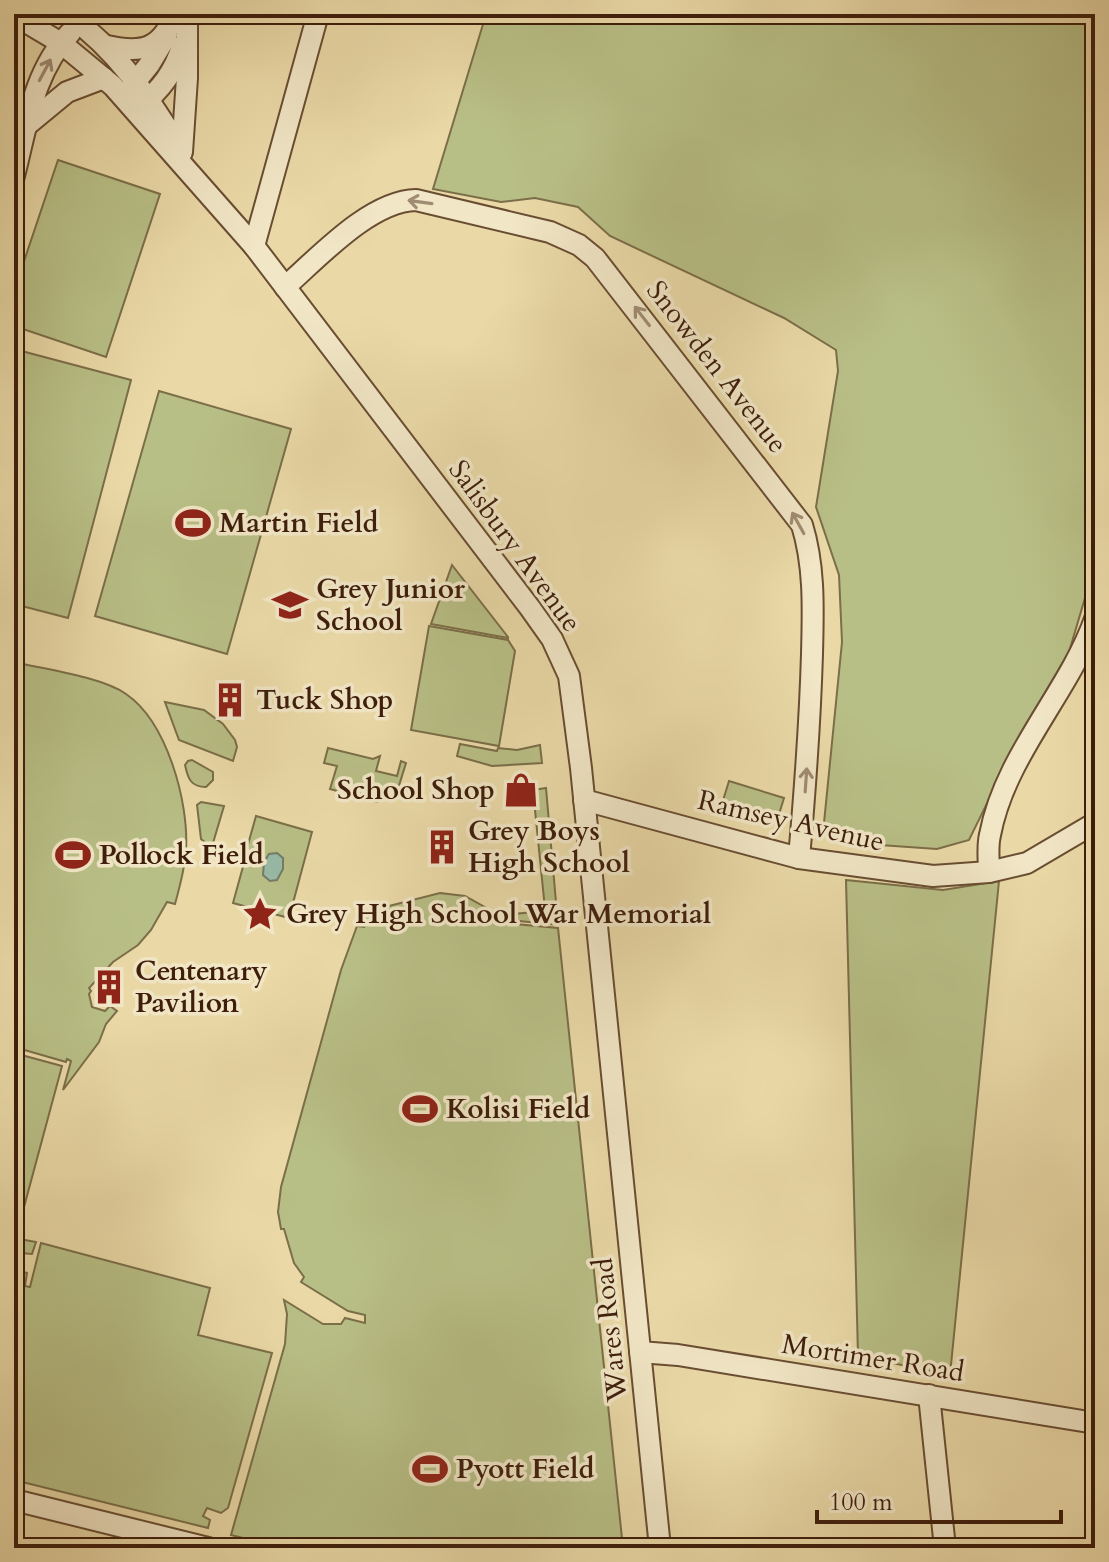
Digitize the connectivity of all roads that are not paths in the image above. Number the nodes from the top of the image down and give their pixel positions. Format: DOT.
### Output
graph roads {
  1 [pos="175,14"];
  2 [pos="186,14"];
  3 [pos="318,14"];
  4 [pos="14,15"];
  5 [pos="73,18"];
  6 [pos="167,34"];
  7 [pos="61,43"];
  8 [pos="107,46"];
  9 [pos="104,78"];
  10 [pos="136,97"];
  11 [pos="27,125"];
  12 [pos="182,152"];
  13 [pos="14,176"];
  14 [pos="200,188"];
  15 [pos="254,246"];
  16 [pos="285,287"];
  17 [pos="1095,619"];
  18 [pos="584,800"];
  19 [pos="1095,823"];
  20 [pos="799,858"];
  21 [pos="989,872"];
  22 [pos="615,1107"];
  23 [pos="640,1352"];
  24 [pos="929,1395"];
  25 [pos="1095,1423"];
  26 [pos="15,1503"];
  27 [pos="208,1548"];
  28 [pos="660,1548"];
  29 [pos="945,1548"];
  1 -- 6 [label="street"];
  2 -- 10 [label="street"];
  2 -- 12 [label="street"];
  3 -- 15 [label="street"];
  4 -- 7 [label="street, Salisbury Avenue"];
  5 -- 7 [label="street"];
  5 -- 8 [label="street, Salisbury Avenue"];
  6 -- 8 [label="street"];
  6 -- 10 [label="street"];
  7 -- 9 [label="street, Salisbury Avenue"];
  11 -- 7 [label="street, one-way"];
  8 -- 10 [label="street, Salisbury Avenue"];
  9 -- 10 [label="street, Salisbury Avenue"];
  9 -- 11 [label="street"];
  10 -- 12 [label="street, Salisbury Avenue"];
  10 -- 14 [label="street, Salisbury Avenue"];
  11 -- 13 [label="street"];
  12 -- 14 [label="street, Salisbury Avenue"];
  14 -- 15 [label="street, Salisbury Avenue"];
  15 -- 16 [label="street, Salisbury Avenue"];
  16 -- 18 [label="street, Salisbury Avenue"];
  20 -- 16 [label="street, Snowden Avenue, one-way"];
  17 -- 21 [label="street"];
  18 -- 20 [label="street, Ramsey Avenue"];
  18 -- 22 [label="street, Salisbury Avenue"];
  19 -- 21 [label="street, Ramsey Avenue"];
  20 -- 21 [label="street, Ramsey Avenue"];
  22 -- 23 [label="street, Wares Road"];
  23 -- 24 [label="street, Mortimer Road"];
  23 -- 28 [label="street, Wares Road"];
  24 -- 25 [label="street, Mortimer Road"];
  24 -- 29 [label="street"];
  26 -- 27 [label="street"];
}
